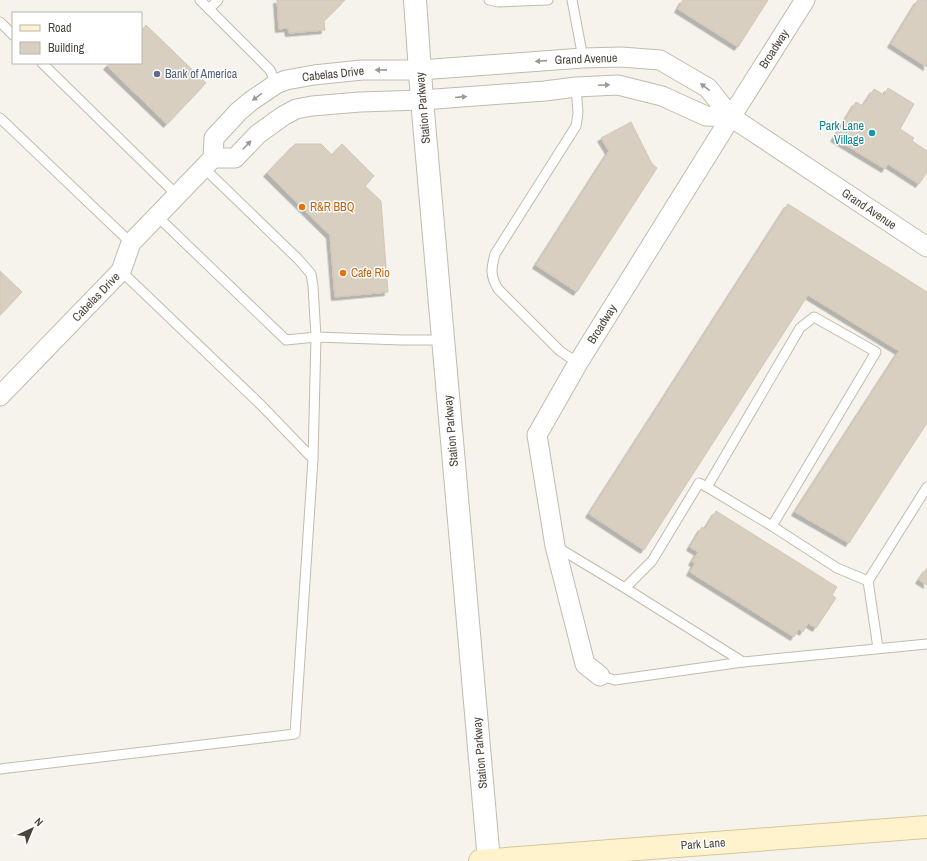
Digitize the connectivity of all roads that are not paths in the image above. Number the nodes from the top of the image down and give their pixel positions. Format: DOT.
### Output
graph roads {
  1 [pos="200,0"];
  2 [pos="218,0"];
  3 [pos="415,0"];
  4 [pos="489,0"];
  5 [pos="548,0"];
  6 [pos="572,0"];
  7 [pos="805,0"];
  8 [pos="209,9"];
  9 [pos="0,22"];
  10 [pos="12,34"];
  11 [pos="583,58"];
  12 [pos="43,64"];
  13 [pos="420,70"];
  14 [pos="276,84"];
  15 [pos="576,87"];
  16 [pos="422,100"];
  17 [pos="731,117"];
  18 [pos="0,118"];
  19 [pos="209,163"];
  20 [pos="177,195"];
  21 [pos="157,216"];
  22 [pos="131,243"];
  23 [pos="927,247"];
  24 [pos="122,271"];
  25 [pos="316,337"];
  26 [pos="443,340"];
  27 [pos="578,363"];
  28 [pos="0,396"];
  29 [pos="313,459"];
  30 [pos="707,487"];
  31 [pos="927,487"];
  32 [pos="772,526"];
  33 [pos="555,546"];
  34 [pos="868,581"];
  35 [pos="625,588"];
  36 [pos="927,644"];
  37 [pos="878,648"];
  38 [pos="744,662"];
  39 [pos="600,676"];
  40 [pos="0,769"];
  41 [pos="927,827"];
  42 [pos="486,861"];
  1 -- 8 [label="lane"];
  2 -- 8 [label="lane"];
  3 -- 13 [label="street, Station Parkway"];
  4 -- 5 [label="lane"];
  6 -- 11 [label="lane"];
  7 -- 17 [label="street, Broadway"];
  8 -- 14 [label="lane"];
  9 -- 10 [label="lane"];
  11 -- 13 [label="street, Grand Avenue, one-way"];
  17 -- 11 [label="street, Grand Avenue, one-way"];
  12 -- 20 [label="lane"];
  13 -- 14 [label="street, Cabelas Drive, one-way"];
  13 -- 16 [label="street, Station Parkway"];
  14 -- 19 [label="street, Cabelas Drive, one-way"];
  16 -- 15 [label="street, one-way"];
  15 -- 17 [label="street, one-way"];
  15 -- 27 [label="lane"];
  19 -- 16 [label="street, one-way"];
  16 -- 26 [label="street, Station Parkway"];
  17 -- 23 [label="street, Grand Avenue"];
  17 -- 27 [label="street, Broadway"];
  18 -- 22 [label="lane"];
  19 -- 20 [label="street, Cabelas Drive"];
  19 -- 25 [label="lane"];
  20 -- 21 [label="street, Cabelas Drive"];
  21 -- 22 [label="street, Cabelas Drive"];
  21 -- 25 [label="lane"];
  22 -- 24 [label="street, Cabelas Drive"];
  24 -- 28 [label="street, Cabelas Drive"];
  24 -- 29 [label="lane"];
  25 -- 26 [label="lane"];
  25 -- 29 [label="lane"];
  26 -- 42 [label="street, Station Parkway"];
  27 -- 33 [label="street, Broadway"];
  29 -- 40 [label="lane"];
  30 -- 32 [label="lane"];
  30 -- 32 [label="lane"];
  30 -- 35 [label="lane"];
  31 -- 34 [label="lane"];
  32 -- 34 [label="lane"];
  33 -- 35 [label="lane"];
  33 -- 39 [label="street, Broadway"];
  34 -- 37 [label="lane"];
  35 -- 38 [label="lane"];
  36 -- 37 [label="lane"];
  37 -- 38 [label="lane"];
  38 -- 39 [label="lane"];
  41 -- 42 [label="main road, Park Lane"];
}
